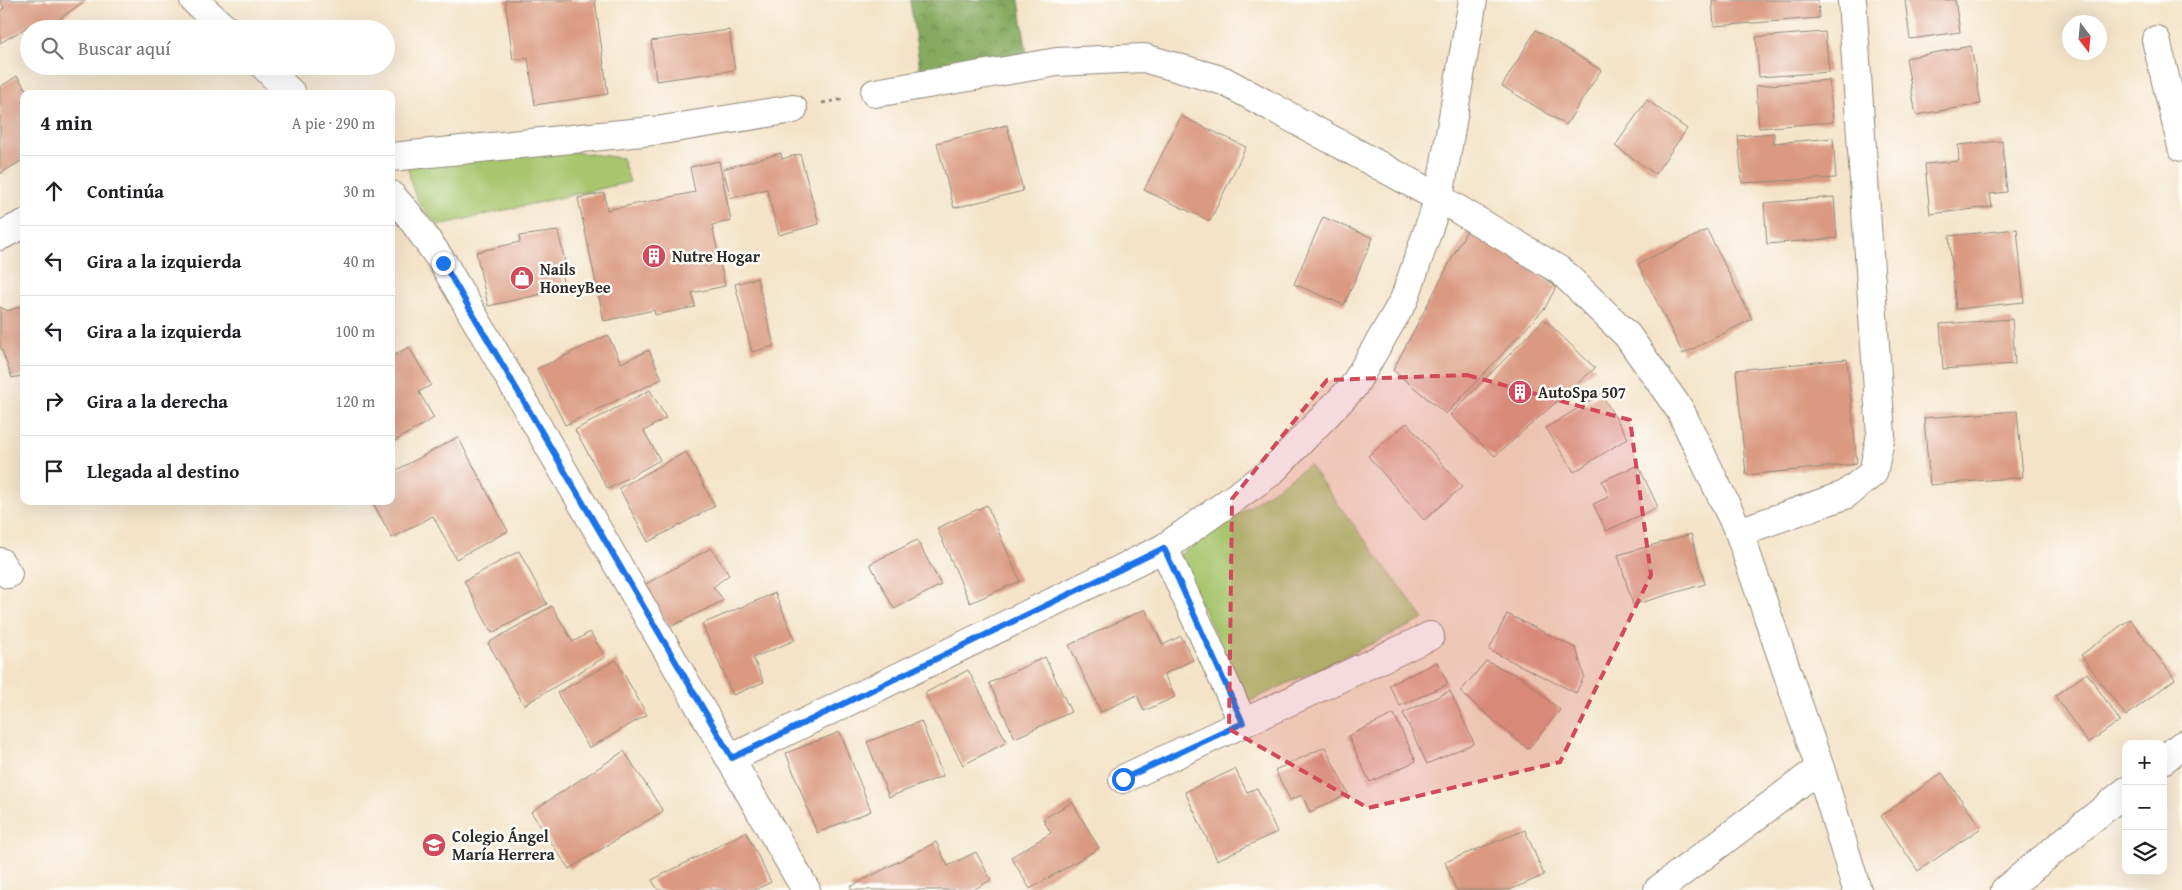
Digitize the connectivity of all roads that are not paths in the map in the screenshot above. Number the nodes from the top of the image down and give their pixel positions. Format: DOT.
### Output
graph roads {
  1 [pos="194,0"];
  2 [pos="1473,0"];
  3 [pos="1852,0"];
  4 [pos="215,20"];
  5 [pos="2156,40"];
  6 [pos="273,75"];
  7 [pos="288,90"];
  8 [pos="875,93"];
  9 [pos="793,109"];
  10 [pos="2182,147"];
  11 [pos="395,157"];
  12 [pos="1438,198"];
  13 [pos="395,199"];
  14 [pos="20,226"];
  15 [pos="0,236"];
  16 [pos="1739,532"];
  17 [pos="1164,548"];
  18 [pos="1430,636"];
  19 [pos="1243,723"];
  20 [pos="2182,745"];
  21 [pos="2167,757"];
  22 [pos="732,758"];
  23 [pos="1820,768"];
  24 [pos="1123,779"];
  25 [pos="2122,794"];
  26 [pos="806,890"];
  27 [pos="1658,890"];
  28 [pos="1857,890"];
  29 [pos="2005,890"];
  1 -- 4 [label="street"];
  2 -- 12 [label="street"];
  3 -- 16 [label="street"];
  5 -- 10 [label="street"];
  6 -- 7 [label="street"];
  8 -- 12 [label="street"];
  9 -- 11 [label="street"];
  12 -- 16 [label="street"];
  12 -- 17 [label="street"];
  13 -- 22 [label="street"];
  14 -- 15 [label="street"];
  16 -- 23 [label="street"];
  17 -- 19 [label="street"];
  17 -- 22 [label="street"];
  18 -- 19 [label="street"];
  19 -- 24 [label="street"];
  20 -- 21 [label="street"];
  22 -- 26 [label="street"];
  23 -- 27 [label="street"];
  23 -- 28 [label="street"];
  25 -- 29 [label="street"];
}
